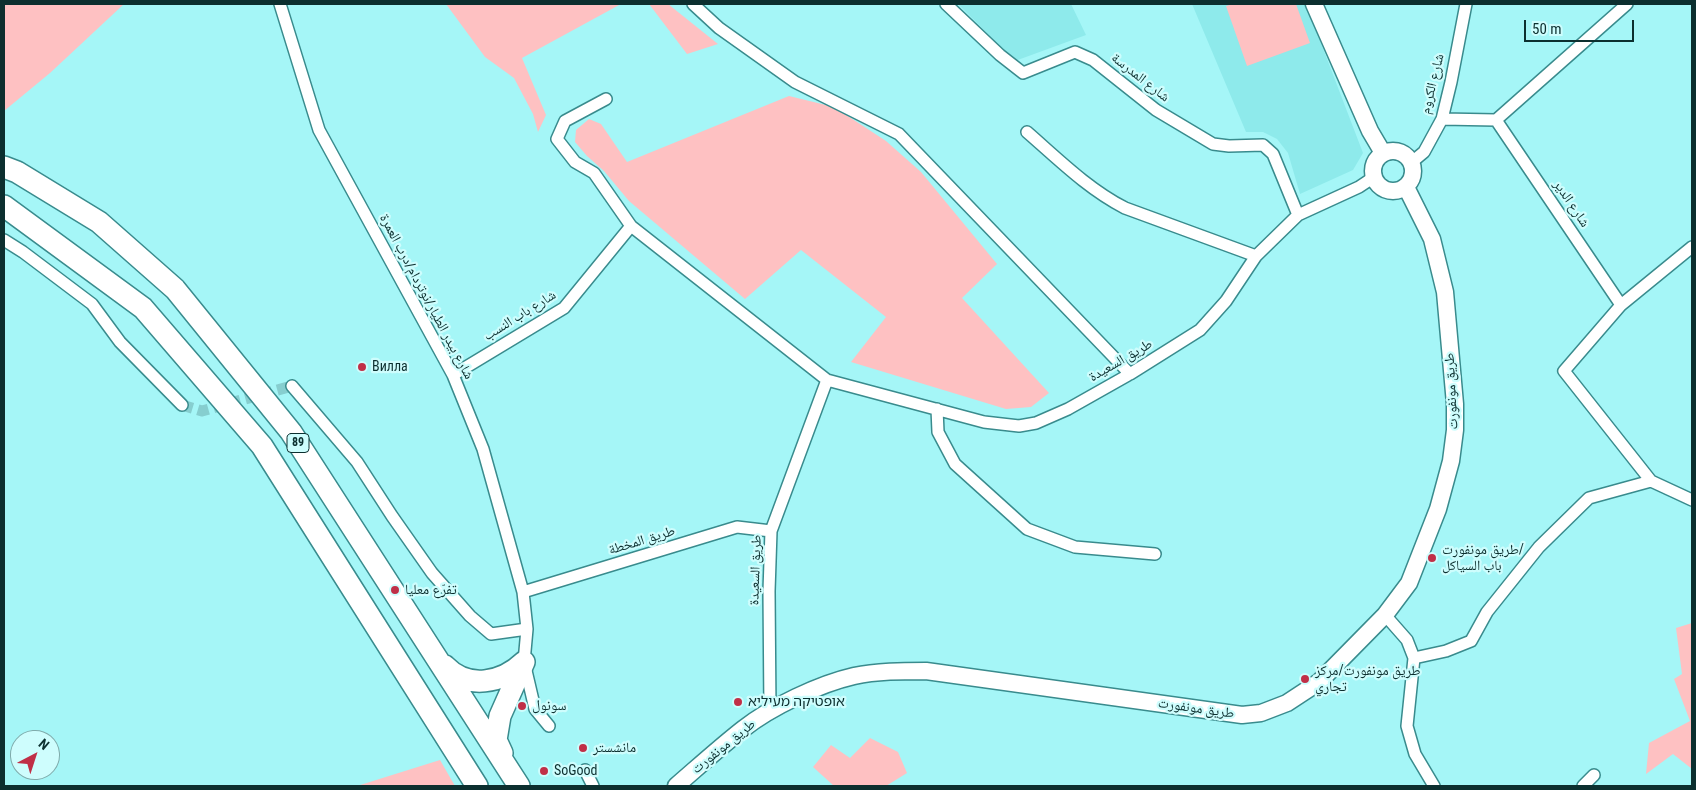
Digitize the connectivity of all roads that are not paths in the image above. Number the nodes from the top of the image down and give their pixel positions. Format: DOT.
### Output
graph roads {
  1 [pos="280,4"];
  2 [pos="693,4"];
  3 [pos="946,4"];
  4 [pos="1314,4"];
  5 [pos="1466,4"];
  6 [pos="1627,4"];
  7 [pos="606,99"];
  8 [pos="1442,119"];
  9 [pos="1496,120"];
  10 [pos="1027,132"];
  11 [pos="1383,153"];
  12 [pos="1412,162"];
  13 [pos="4,166"];
  14 [pos="1374,177"];
  15 [pos="1406,187"];
  16 [pos="4,206"];
  17 [pos="1298,215"];
  18 [pos="631,226"];
  19 [pos="4,240"];
  20 [pos="1692,247"];
  21 [pos="1256,256"];
  22 [pos="1621,305"];
  23 [pos="1130,374"];
  24 [pos="453,375"];
  25 [pos="827,380"];
  26 [pos="292,386"];
  27 [pos="182,405"];
  28 [pos="938,409"];
  29 [pos="1652,481"];
  30 [pos="1692,500"];
  31 [pos="772,530"];
  32 [pos="1156,554"];
  33 [pos="523,592"];
  34 [pos="1385,615"];
  35 [pos="527,628"];
  36 [pos="436,657"];
  37 [pos="1414,658"];
  38 [pos="524,662"];
  39 [pos="770,712"];
  40 [pos="549,726"];
  41 [pos="585,770"];
  42 [pos="1594,775"];
  43 [pos="514,779"];
  44 [pos="477,786"];
  45 [pos="593,786"];
  46 [pos="676,786"];
  47 [pos="1434,786"];
  48 [pos="1583,786"];
  1 -- 24 [label="street, شارع بيدر الطيار/نوتردام/درب العمرة"];
  2 -- 23 [label="street"];
  3 -- 17 [label="street, شارع المدرسة"];
  4 -- 11 [label="main road"];
  5 -- 8 [label="street, شارع الكروم"];
  6 -- 9 [label="street"];
  7 -- 18 [label="street, طريق السعيدة"];
  8 -- 9 [label="street"];
  8 -- 12 [label="street, شارع الكروم"];
  9 -- 22 [label="street, شارع الدير"];
  10 -- 21 [label="street"];
  11 -- 12 [label="main road"];
  11 -- 14 [label="main road"];
  12 -- 15 [label="main road"];
  13 -- 36 [label="highway, 89"];
  14 -- 15 [label="main road"];
  14 -- 17 [label="street, طريق السعيدة"];
  15 -- 34 [label="main road, طريق مونفورت"];
  16 -- 44 [label="highway, 89"];
  17 -- 21 [label="street, طريق السعيدة"];
  18 -- 24 [label="street, شارع باب النسب"];
  18 -- 25 [label="street, طريق السعيدة"];
  19 -- 27 [label="street"];
  20 -- 22 [label="street"];
  21 -- 23 [label="street, طريق السعيدة"];
  22 -- 29 [label="street"];
  23 -- 28 [label="street, طريق السعيدة"];
  24 -- 33 [label="street, شارع بيدر الطيار/نوتردام/درب العمرة"];
  25 -- 28 [label="street, طريق السعيدة"];
  25 -- 31 [label="street, طريق السعيدة"];
  26 -- 35 [label="street"];
  28 -- 32 [label="street"];
  29 -- 30 [label="street"];
  29 -- 37 [label="street"];
  31 -- 33 [label="street, طريق المخطة"];
  31 -- 39 [label="street, طريق السعيدة"];
  33 -- 35 [label="street, شارع بيدر الطيار/نوتردام/درب العمرة"];
  34 -- 37 [label="street"];
  34 -- 39 [label="main road, طريق مونفورت"];
  35 -- 38 [label="street, شارع بيدر الطيار/نوتردام/درب العمرة"];
  36 -- 38 [label="highway"];
  36 -- 43 [label="highway, 89"];
  37 -- 47 [label="street"];
  38 -- 40 [label="street, شارع بيدر الطيار/نوتردام/درب العمرة"];
  38 -- 43 [label="highway"];
  39 -- 46 [label="main road, طريق مونفورت"];
  41 -- 45 [label="street"];
  42 -- 48 [label="street"];
}
